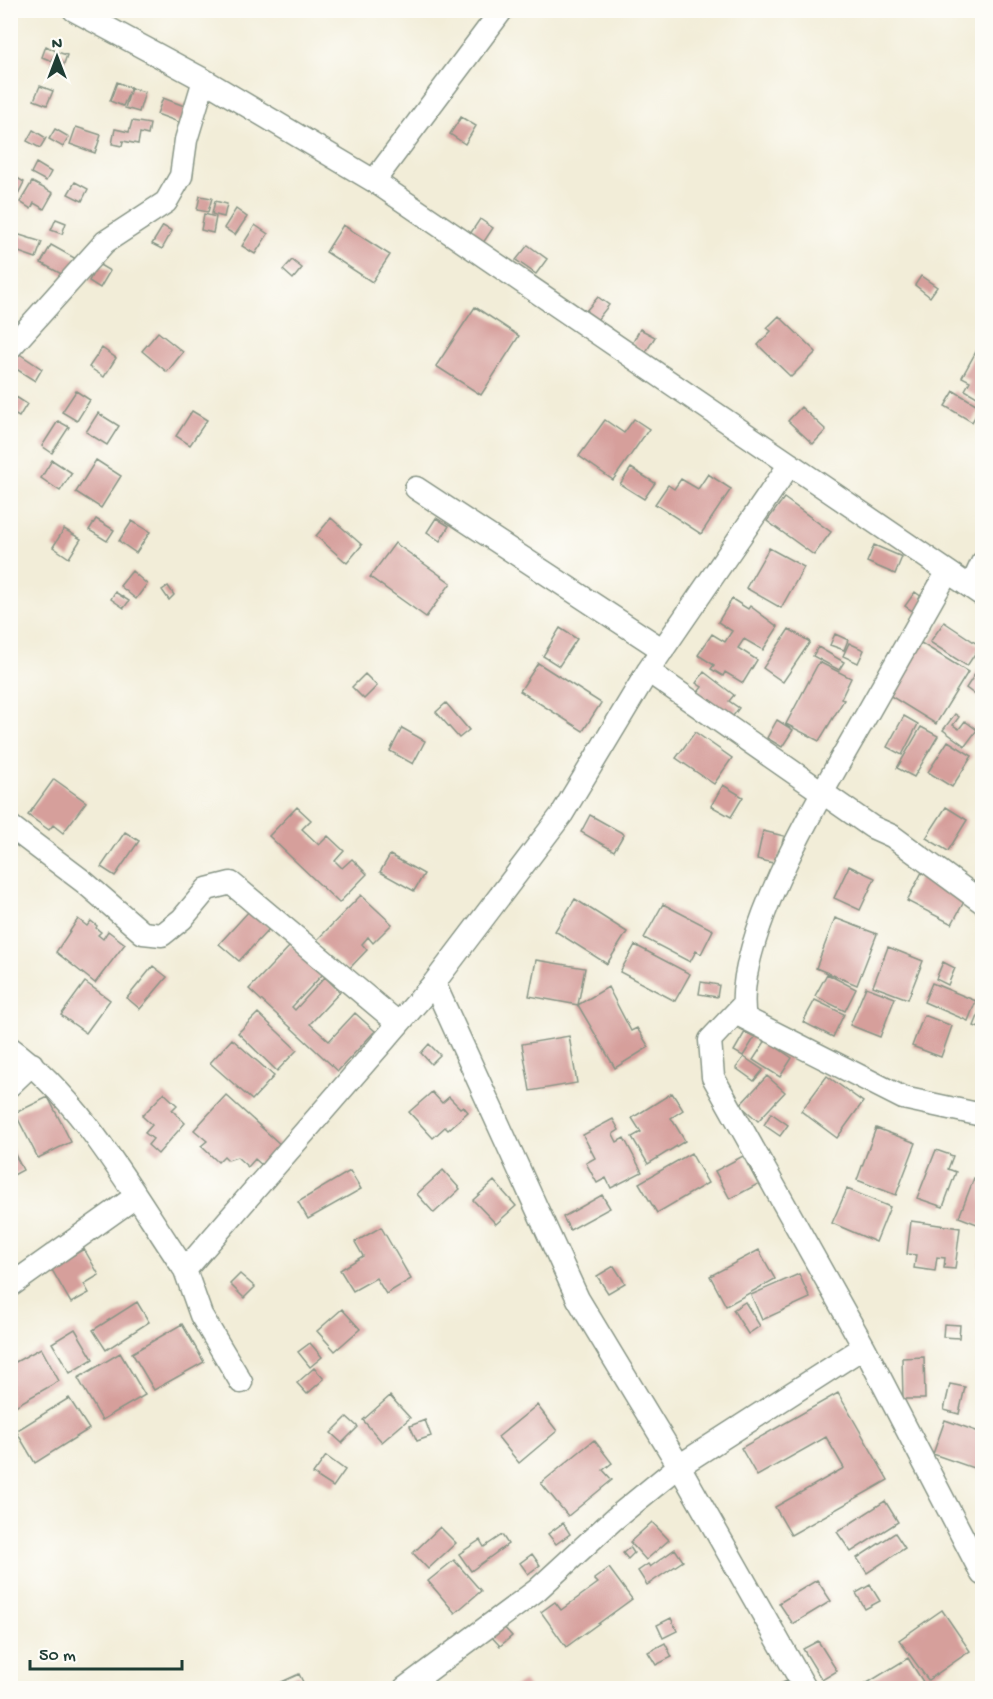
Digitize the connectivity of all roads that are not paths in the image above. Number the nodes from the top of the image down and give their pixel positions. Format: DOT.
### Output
graph roads {
  1 [pos="74,10"];
  2 [pos="502,10"];
  3 [pos="204,80"];
  4 [pos="375,181"];
  5 [pos="10,348"];
  6 [pos="790,464"];
  7 [pos="416,488"];
  8 [pos="982,563"];
  9 [pos="947,573"];
  10 [pos="977,591"];
  11 [pos="663,651"];
  12 [pos="648,671"];
  13 [pos="823,791"];
  14 [pos="10,826"];
  15 [pos="982,902"];
  16 [pos="434,983"];
  17 [pos="743,1005"];
  18 [pos="398,1023"];
  19 [pos="10,1048"];
  20 [pos="32,1064"];
  21 [pos="10,1084"];
  22 [pos="982,1115"];
  23 [pos="135,1197"];
  24 [pos="185,1269"];
  25 [pos="10,1286"];
  26 [pos="864,1347"];
  27 [pos="241,1382"];
  28 [pos="680,1466"];
  29 [pos="982,1574"];
  30 [pos="405,1689"];
  31 [pos="805,1689"];
  1 -- 3 [label="street"];
  2 -- 4 [label="street"];
  3 -- 4 [label="street"];
  3 -- 5 [label="street"];
  4 -- 6 [label="street"];
  6 -- 9 [label="street"];
  6 -- 11 [label="street"];
  7 -- 11 [label="street"];
  8 -- 10 [label="street"];
  9 -- 10 [label="street"];
  9 -- 13 [label="street"];
  11 -- 12 [label="street"];
  12 -- 13 [label="street"];
  12 -- 16 [label="street"];
  13 -- 15 [label="street"];
  13 -- 17 [label="street"];
  14 -- 18 [label="street"];
  16 -- 18 [label="street"];
  16 -- 28 [label="street"];
  17 -- 22 [label="street"];
  17 -- 26 [label="street"];
  18 -- 24 [label="street"];
  19 -- 20 [label="street"];
  20 -- 21 [label="street"];
  20 -- 23 [label="street"];
  23 -- 24 [label="street"];
  23 -- 25 [label="street"];
  24 -- 27 [label="street"];
  26 -- 28 [label="street"];
  26 -- 29 [label="street"];
  28 -- 30 [label="street"];
  28 -- 31 [label="street"];
}
